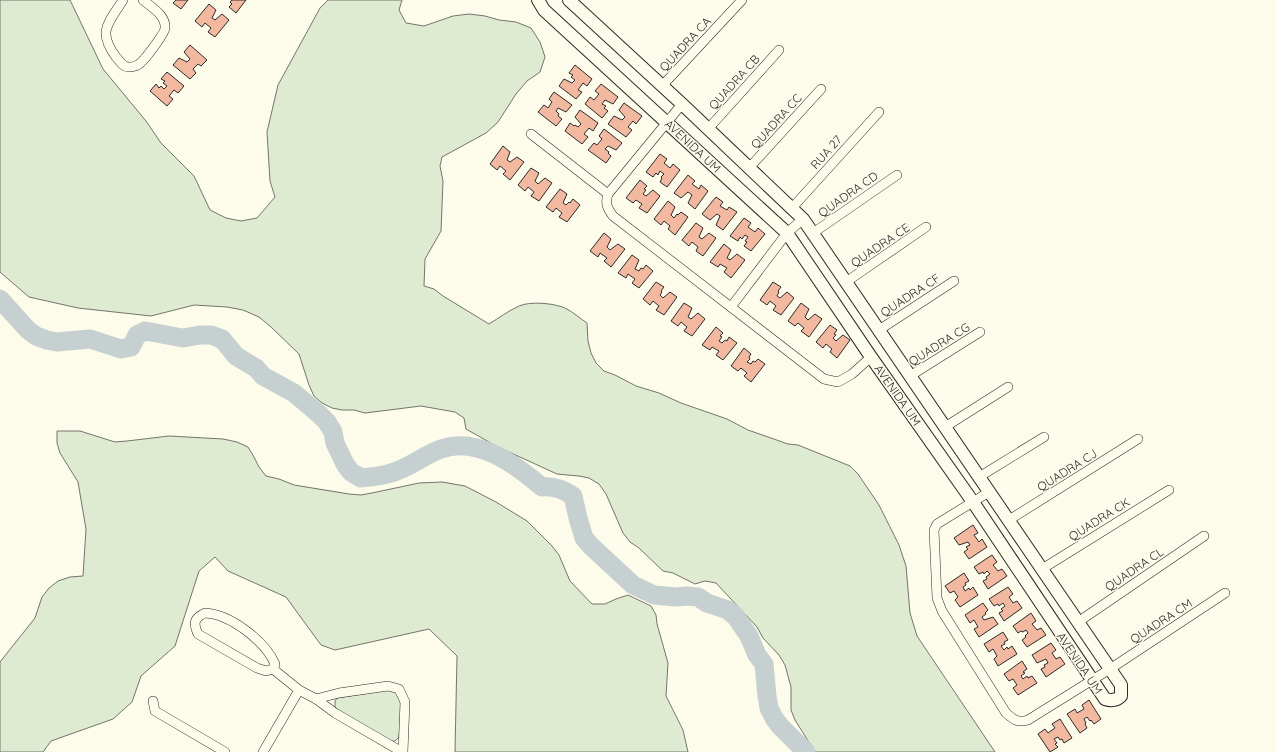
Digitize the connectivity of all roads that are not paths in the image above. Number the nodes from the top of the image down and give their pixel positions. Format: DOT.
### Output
graph roads {
  1 [pos="123,0"];
  2 [pos="143,0"];
  3 [pos="538,0"];
  4 [pos="569,0"];
  5 [pos="742,0"];
  6 [pos="779,50"];
  7 [pos="662,86"];
  8 [pos="821,89"];
  9 [pos="682,104"];
  10 [pos="878,112"];
  11 [pos="667,122"];
  12 [pos="708,129"];
  13 [pos="531,134"];
  14 [pos="749,168"];
  15 [pos="897,175"];
  16 [pos="608,194"];
  17 [pos="792,208"];
  18 [pos="803,219"];
  19 [pos="926,227"];
  20 [pos="813,233"];
  21 [pos="787,234"];
  22 [pos="954,281"];
  23 [pos="846,282"];
  24 [pos="731,307"];
  25 [pos="879,330"];
  26 [pos="980,332"];
  27 [pos="871,357"];
  28 [pos="910,376"];
  29 [pos="1008,387"];
  30 [pos="945,427"];
  31 [pos="1044,437"];
  32 [pos="1138,439"];
  33 [pos="979,477"];
  34 [pos="1169,490"];
  35 [pos="989,492"];
  36 [pos="973,502"];
  37 [pos="1008,520"];
  38 [pos="1204,536"];
  39 [pos="1042,569"];
  40 [pos="1225,593"];
  41 [pos="1078,622"];
  42 [pos="273,669"];
  43 [pos="1110,669"];
  44 [pos="1092,680"];
  45 [pos="299,690"];
  46 [pos="316,699"];
  47 [pos="153,701"];
  48 [pos="225,752"];
  49 [pos="263,752"];
  50 [pos="402,752"];
  1 -- 2 [label="street"];
  3 -- 11 [label="street, AVENIDA UM"];
  4 -- 7 [label="street, AVENIDA UM"];
  5 -- 7 [label="street, QUADRA CA"];
  6 -- 12 [label="street, QUADRA CB"];
  7 -- 9 [label="street, AVENIDA UM"];
  8 -- 14 [label="street, QUADRA CC"];
  9 -- 11 [label="street"];
  9 -- 12 [label="street, AVENIDA UM"];
  10 -- 17 [label="street, RUA 27"];
  11 -- 16 [label="street"];
  11 -- 21 [label="street, AVENIDA UM"];
  12 -- 14 [label="street, AVENIDA UM"];
  13 -- 16 [label="street"];
  14 -- 17 [label="street, AVENIDA UM"];
  15 -- 20 [label="street, QUADRA CD"];
  16 -- 24 [label="street"];
  17 -- 18 [label="street, AVENIDA UM"];
  18 -- 20 [label="street, AVENIDA UM"];
  18 -- 21 [label="street"];
  19 -- 23 [label="street, QUADRA CE"];
  20 -- 23 [label="street, AVENIDA UM"];
  21 -- 24 [label="street"];
  21 -- 27 [label="street, AVENIDA UM"];
  22 -- 25 [label="street, QUADRA CF"];
  23 -- 25 [label="street, AVENIDA UM"];
  24 -- 27 [label="street"];
  25 -- 28 [label="street, AVENIDA UM"];
  26 -- 28 [label="street, QUADRA CG"];
  27 -- 36 [label="street, AVENIDA UM"];
  28 -- 30 [label="street, AVENIDA UM"];
  29 -- 30 [label="street"];
  30 -- 33 [label="street, AVENIDA UM"];
  31 -- 33 [label="street"];
  32 -- 37 [label="street, QUADRA CJ"];
  33 -- 35 [label="street, AVENIDA UM"];
  34 -- 39 [label="street, QUADRA CK"];
  35 -- 36 [label="street, QUADRA CM"];
  35 -- 37 [label="street, AVENIDA UM"];
  36 -- 44 [label="street, AVENIDA UM"];
  36 -- 44 [label="street, QUADRA CM"];
  37 -- 39 [label="street, AVENIDA UM"];
  38 -- 41 [label="street, QUADRA CL"];
  39 -- 41 [label="street, AVENIDA UM"];
  40 -- 43 [label="street, QUADRA CM"];
  41 -- 43 [label="street, AVENIDA UM"];
  42 -- 42 [label="street"];
  42 -- 45 [label="street"];
  43 -- 44 [label="street, QUADRA CM"];
  43 -- 44 [label="street, AVENIDA UM"];
  45 -- 46 [label="street"];
  45 -- 49 [label="street"];
  46 -- 50 [label="street"];
  46 -- 50 [label="street"];
  47 -- 48 [label="street"];
}
